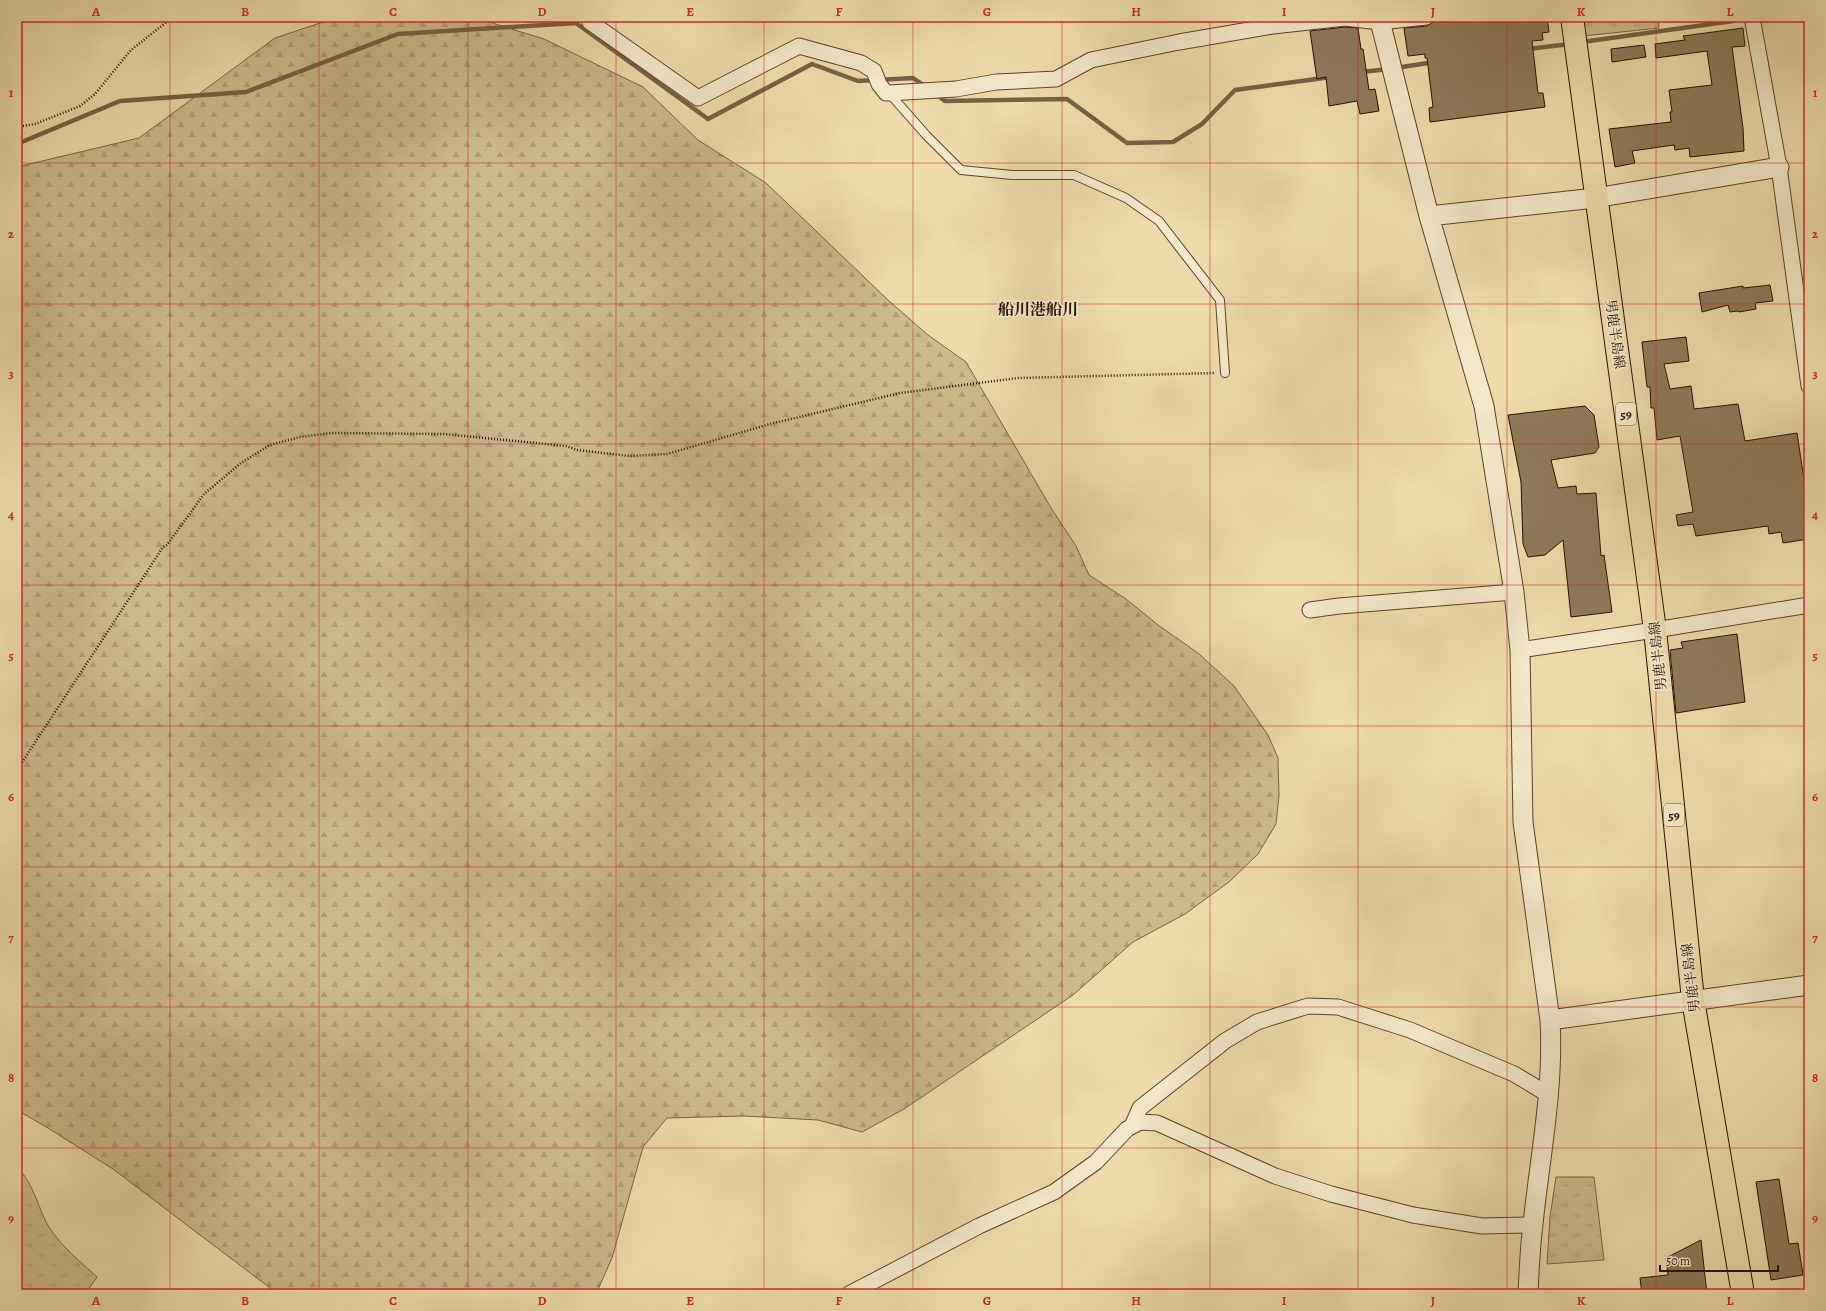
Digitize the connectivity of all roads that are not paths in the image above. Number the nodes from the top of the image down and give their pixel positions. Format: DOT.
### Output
graph roads {
  1 [pos="592,17"];
  2 [pos="1426,17"];
  3 [pos="1572,17"];
  4 [pos="1752,17"];
  5 [pos="1380,20"];
  6 [pos="889,93"];
  7 [pos="1779,167"];
  8 [pos="1595,198"];
  9 [pos="1429,216"];
  10 [pos="1225,373"];
  11 [pos="1809,386"];
  12 [pos="1514,592"];
  13 [pos="1809,605"];
  14 [pos="1310,610"];
  15 [pos="1655,630"];
  16 [pos="1520,650"];
  17 [pos="1809,985"];
  18 [pos="1692,1000"];
  19 [pos="1550,1020"];
  20 [pos="1549,1095"];
  21 [pos="1132,1126"];
  22 [pos="1532,1225"];
  23 [pos="849,1294"];
  24 [pos="1528,1294"];
  25 [pos="1743,1294"];
  1 -- 6 [label="street"];
  2 -- 5 [label="street"];
  3 -- 8 [label="main road, 男鹿半島線 / 59"];
  4 -- 7 [label="street"];
  5 -- 6 [label="street"];
  5 -- 9 [label="street"];
  6 -- 10 [label="lane"];
  7 -- 8 [label="street"];
  7 -- 11 [label="street"];
  8 -- 9 [label="street"];
  8 -- 15 [label="main road, 男鹿半島線 / 59"];
  9 -- 12 [label="street"];
  12 -- 14 [label="street"];
  12 -- 16 [label="street"];
  13 -- 15 [label="street"];
  15 -- 16 [label="street"];
  15 -- 18 [label="main road, 男鹿半島線 / 59"];
  16 -- 19 [label="street"];
  17 -- 18 [label="street"];
  18 -- 19 [label="street"];
  18 -- 25 [label="main road, 男鹿半島線 / 59"];
  19 -- 20 [label="street"];
  20 -- 21 [label="street"];
  20 -- 22 [label="street"];
  21 -- 22 [label="street"];
  21 -- 23 [label="street"];
  22 -- 24 [label="street"];
}
